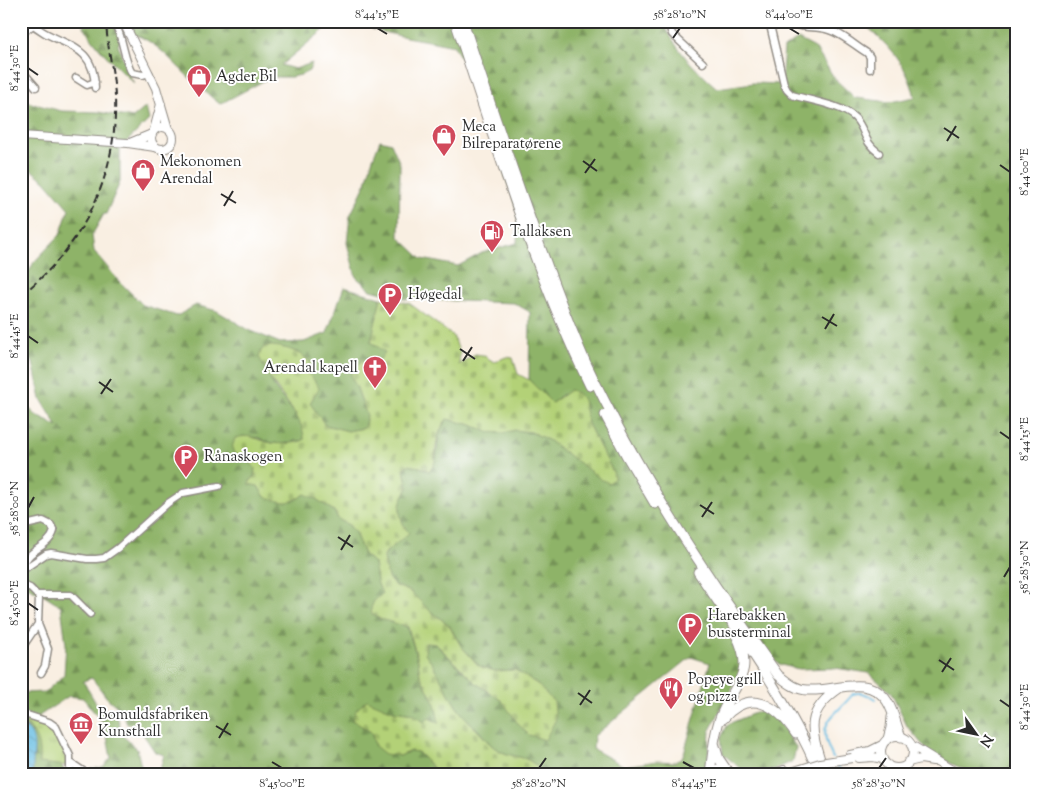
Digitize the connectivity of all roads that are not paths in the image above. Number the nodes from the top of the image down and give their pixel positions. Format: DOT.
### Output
graph roads {
  1 [pos="112,21"];
  2 [pos="123,21"];
  3 [pos="455,21"];
  4 [pos="463,21"];
  5 [pos="670,21"];
  6 [pos="769,21"];
  7 [pos="787,21"];
  8 [pos="31,23"];
  9 [pos="21,34"];
  10 [pos="703,63"];
  11 [pos="870,69"];
  12 [pos="21,70"];
  13 [pos="149,73"];
  14 [pos="76,78"];
  15 [pos="36,87"];
  16 [pos="161,104"];
  17 [pos="168,129"];
  18 [pos="153,132"];
  19 [pos="21,136"];
  20 [pos="128,143"];
  21 [pos="155,147"];
  22 [pos="879,153"];
  23 [pos="219,486"];
  24 [pos="21,526"];
  25 [pos="22,570"];
  26 [pos="21,584"];
  27 [pos="38,595"];
  28 [pos="714,596"];
  29 [pos="90,614"];
  30 [pos="38,624"];
  31 [pos="748,633"];
  32 [pos="21,649"];
  33 [pos="41,673"];
  34 [pos="842,687"];
  35 [pos="892,712"];
  36 [pos="21,713"];
  37 [pos="720,722"];
  38 [pos="901,737"];
  39 [pos="714,742"];
  40 [pos="885,742"];
  41 [pos="911,745"];
  42 [pos="851,756"];
  43 [pos="938,761"];
  44 [pos="885,762"];
  45 [pos="71,763"];
  46 [pos="906,764"];
  47 [pos="733,773"];
  48 [pos="784,773"];
  49 [pos="709,774"];
  50 [pos="822,774"];
  51 [pos="70,775"];
  52 [pos="89,775"];
  53 [pos="768,775"];
  54 [pos="890,775"];
  55 [pos="898,775"];
  56 [pos="964,775"];
  1 -- 13 [label="street"];
  2 -- 13 [label="main road"];
  3 -- 28 [label="highway"];
  4 -- 31 [label="highway"];
  5 -- 10 [label="street"];
  6 -- 22 [label="street"];
  7 -- 11 [label="street"];
  8 -- 9 [label="street"];
  8 -- 14 [label="street"];
  12 -- 15 [label="street"];
  13 -- 16 [label="main road"];
  16 -- 17 [label="main road"];
  16 -- 18 [label="main road"];
  17 -- 18 [label="main road"];
  17 -- 21 [label="main road"];
  18 -- 20 [label="main road"];
  18 -- 21 [label="main road"];
  19 -- 20 [label="main road"];
  20 -- 21 [label="main road"];
  23 -- 25 [label="street"];
  24 -- 25 [label="street"];
  26 -- 27 [label="street"];
  27 -- 29 [label="street"];
  27 -- 30 [label="street"];
  28 -- 37 [label="highway"];
  28 -- 50 [label="highway"];
  30 -- 32 [label="street"];
  30 -- 33 [label="street"];
  31 -- 34 [label="highway"];
  31 -- 50 [label="highway"];
  34 -- 35 [label="highway"];
  34 -- 50 [label="highway"];
  35 -- 38 [label="highway"];
  35 -- 40 [label="highway"];
  36 -- 45 [label="street"];
  37 -- 39 [label="highway"];
  37 -- 50 [label="highway"];
  38 -- 40 [label="main road"];
  38 -- 41 [label="main road"];
  39 -- 47 [label="highway"];
  39 -- 49 [label="highway"];
  40 -- 42 [label="main road"];
  40 -- 44 [label="main road"];
  41 -- 43 [label="main road"];
  41 -- 46 [label="main road"];
  42 -- 44 [label="main road"];
  42 -- 48 [label="main road, bridge"];
  43 -- 46 [label="main road"];
  43 -- 56 [label="main road"];
  44 -- 46 [label="main road"];
  44 -- 54 [label="main road"];
  45 -- 51 [label="street"];
  45 -- 52 [label="street"];
  46 -- 55 [label="main road"];
  47 -- 49 [label="main road"];
  48 -- 53 [label="main road"];
}
